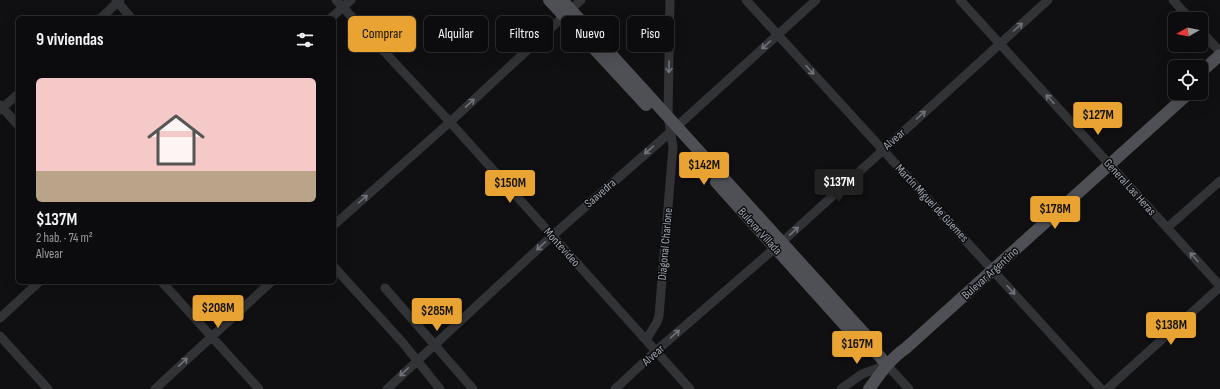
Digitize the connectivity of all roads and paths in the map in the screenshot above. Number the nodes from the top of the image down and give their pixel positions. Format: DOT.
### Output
graph roads {
  1 [pos="336,0"];
  2 [pos="351,0"];
  3 [pos="549,0"];
  4 [pos="562,0"];
  5 [pos="581,0"];
  6 [pos="670,0"];
  7 [pos="746,0"];
  8 [pos="816,0"];
  9 [pos="960,0"];
  10 [pos="1048,0"];
  11 [pos="1173,0"];
  12 [pos="118,1"];
  13 [pos="343,7"];
  14 [pos="1184,12"];
  15 [pos="567,13"];
  16 [pos="103,16"];
  17 [pos="129,16"];
  18 [pos="333,16"];
  19 [pos="778,35"];
  20 [pos="1208,39"];
  21 [pos="1000,44"];
  22 [pos="1220,54"];
  23 [pos="1208,65"];
  24 [pos="1220,65"];
  25 [pos="1208,76"];
  26 [pos="16,96"];
  27 [pos="1171,100"];
  28 [pos="1181,100"];
  29 [pos="1,108"];
  30 [pos="668,116"];
  31 [pos="450,122"];
  32 [pos="16,123"];
  33 [pos="674,129"];
  34 [pos="882,150"];
  35 [pos="1107,162"];
  36 [pos="1220,181"];
  37 [pos="336,223"];
  38 [pos="1167,228"];
  39 [pos="552,236"];
  40 [pos="778,245"];
  41 [pos="991,268"];
  42 [pos="336,269"];
  43 [pos="37,284"];
  44 [pos="164,284"];
  45 [pos="269,284"];
  46 [pos="1220,286"];
  47 [pos="385,288"];
  48 [pos="0,318"];
  49 [pos="0,336"];
  50 [pos="211,336"];
  51 [pos="646,340"];
  52 [pos="434,344"];
  53 [pos="656,351"];
  54 [pos="416,362"];
  55 [pos="887,365"];
  56 [pos="48,389"];
  57 [pos="155,389"];
  58 [pos="259,389"];
  59 [pos="387,389"];
  60 [pos="440,389"];
  61 [pos="473,389"];
  62 [pos="615,389"];
  63 [pos="690,389"];
  64 [pos="841,389"];
  65 [pos="869,389"];
  66 [pos="909,389"];
  67 [pos="1101,389"];
  68 [pos="1107,389"];
  1 -- 13 [label="street, Montevideo"];
  2 -- 13 [label="street"];
  3 -- 15 [label="main road, Bulevar Villada"];
  4 -- 15 [label="main road, Bulevar Villada"];
  5 -- 15 [label="street"];
  6 -- 30 [label="street, one-way"];
  7 -- 19 [label="street, Martin Miguel de Güemes"];
  8 -- 19 [label="street, Saavedra"];
  9 -- 21 [label="street, General Las Heras"];
  21 -- 10 [label="street, Alvear, one-way"];
  11 -- 14 [label="street"];
  12 -- 16 [label="street"];
  12 -- 17 [label="street"];
  13 -- 18 [label="street"];
  13 -- 31 [label="street, Montevideo"];
  15 -- 30 [label="main road, Bulevar Villada"];
  31 -- 15 [label="street, one-way"];
  15 -- 33 [label="main road, Bulevar Villada"];
  19 -- 33 [label="street, Saavedra, one-way"];
  19 -- 34 [label="street, Martin Miguel de Güemes, one-way"];
  20 -- 22 [label="street"];
  34 -- 21 [label="street, Alvear, one-way"];
  35 -- 21 [label="street, General Las Heras, one-way"];
  22 -- 23 [label="main road"];
  24 -- 25 [label="main road"];
  26 -- 29 [label="street"];
  27 -- 35 [label="main road, Bulevar Argentino"];
  28 -- 35 [label="main road, Bulevar Argentino"];
  29 -- 32 [label="street"];
  30 -- 33 [label="main road, Bulevar Villada"];
  37 -- 31 [label="street, one-way"];
  31 -- 39 [label="street, Montevideo"];
  33 -- 39 [label="street, Saavedra, one-way"];
  33 -- 40 [label="main road, Bulevar Villada"];
  33 -- 51 [label="street, Diagonal Charlone"];
  40 -- 34 [label="street, Alvear, one-way"];
  34 -- 41 [label="street, Martin Miguel de Güemes"];
  35 -- 38 [label="street, General Las Heras"];
  35 -- 41 [label="main road, Bulevar Argentino"];
  36 -- 38 [label="street"];
  46 -- 38 [label="street, General Las Heras, one-way"];
  39 -- 51 [label="street, Montevideo"];
  39 -- 52 [label="street, Saavedra, one-way"];
  53 -- 40 [label="street, Alvear, one-way"];
  40 -- 55 [label="main road, Bulevar Villada"];
  41 -- 55 [label="main road, Bulevar Argentino"];
  41 -- 67 [label="street, Martin Miguel de Güemes, one-way"];
  42 -- 54 [label="street"];
  43 -- 48 [label="street"];
  44 -- 50 [label="street"];
  45 -- 50 [label="street"];
  46 -- 68 [label="street"];
  47 -- 52 [label="street"];
  49 -- 56 [label="street"];
  57 -- 50 [label="street, one-way"];
  50 -- 58 [label="street"];
  51 -- 53 [label="street, Montevideo"];
  52 -- 54 [label="street, Saavedra"];
  52 -- 61 [label="street"];
  53 -- 62 [label="street, Alvear"];
  53 -- 63 [label="street, Montevideo"];
  54 -- 59 [label="street, Saavedra, one-way"];
  54 -- 60 [label="street"];
  55 -- 64 [label="street"];
  55 -- 65 [label="main road, Bulevar Argentino"];
  55 -- 66 [label="street, Bulevar Villada"];
}
